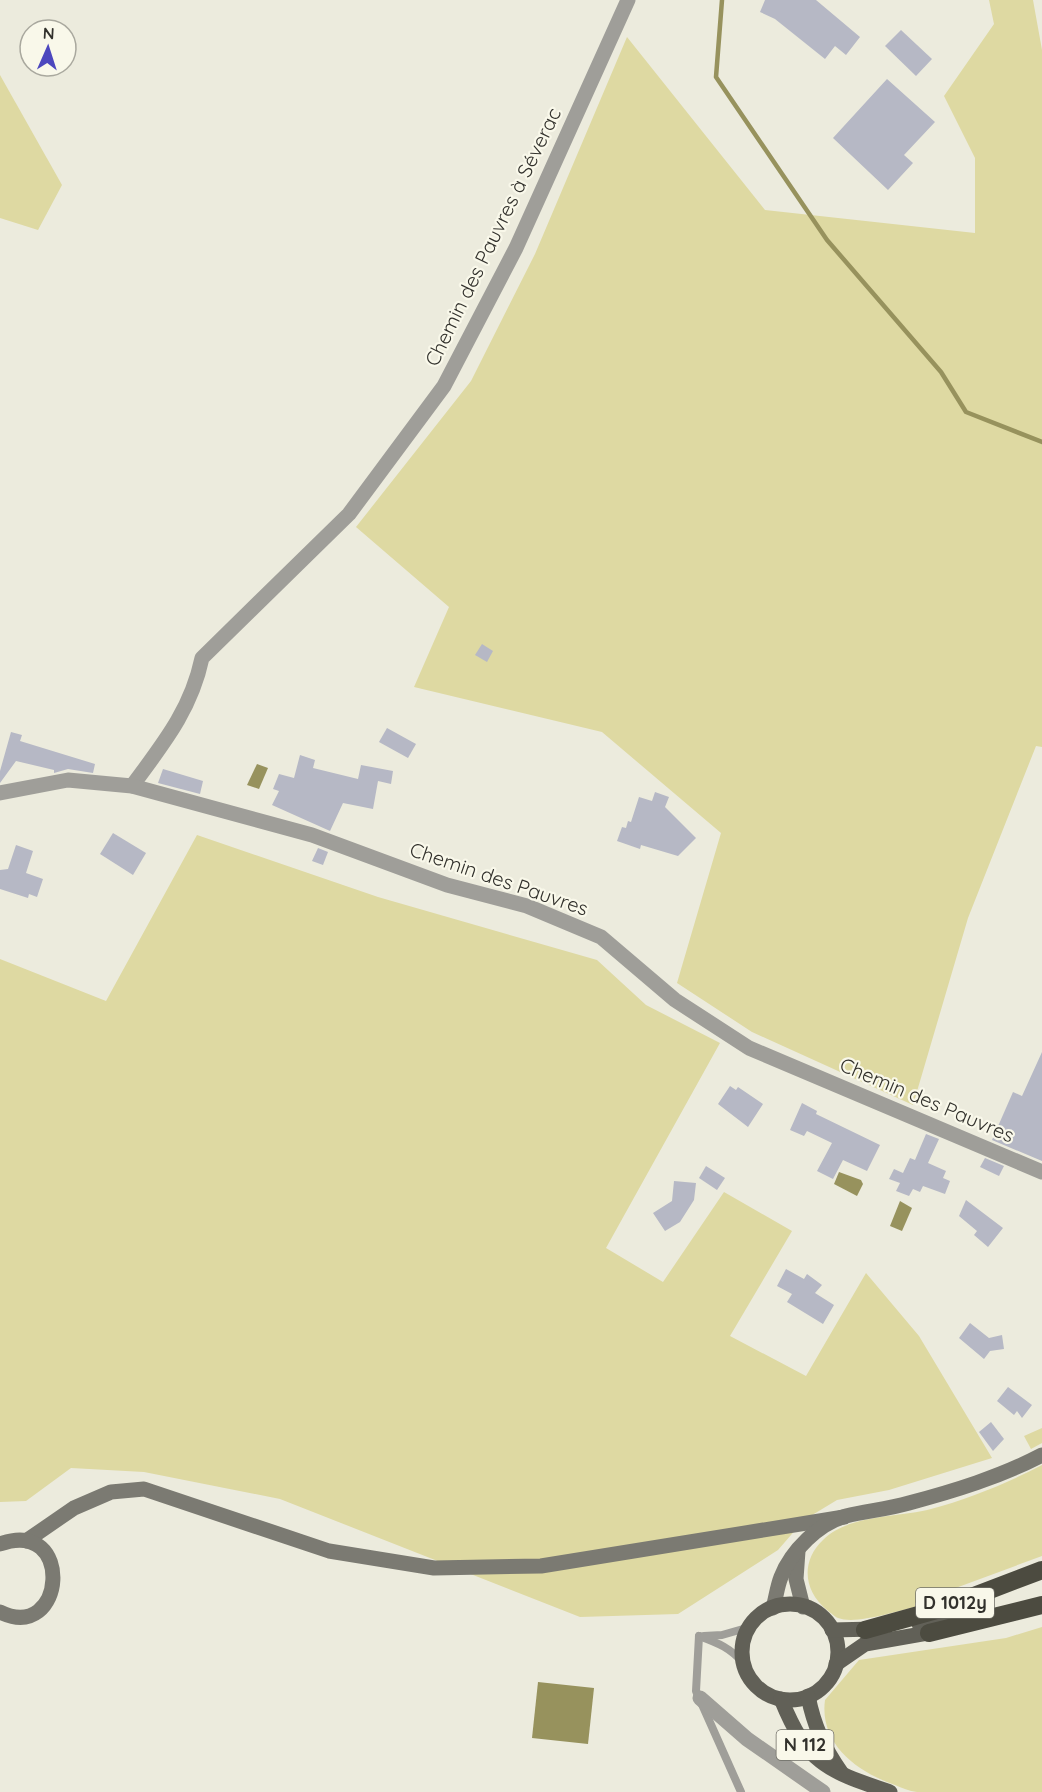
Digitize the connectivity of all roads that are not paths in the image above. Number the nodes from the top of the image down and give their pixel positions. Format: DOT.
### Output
graph roads {
  1 [pos="628,0"];
  2 [pos="132,786"];
  3 [pos="0,793"];
  4 [pos="1042,1172"];
  5 [pos="1042,1455"];
  6 [pos="63,1516"];
  7 [pos="844,1517"];
  8 [pos="26,1541"];
  9 [pos="0,1544"];
  10 [pos="44,1551"];
  11 [pos="798,1551"];
  12 [pos="1042,1570"];
  13 [pos="1042,1597"];
  14 [pos="1042,1605"];
  15 [pos="803,1607"];
  16 [pos="773,1608"];
  17 [pos="0,1612"];
  18 [pos="1042,1614"];
  19 [pos="750,1627"];
  20 [pos="832,1630"];
  21 [pos="866,1630"];
  22 [pos="929,1633"];
  23 [pos="699,1636"];
  24 [pos="744,1664"];
  25 [pos="836,1664"];
  26 [pos="808,1696"];
  27 [pos="700,1698"];
  28 [pos="781,1699"];
  29 [pos="845,1777"];
  30 [pos="741,1792"];
  31 [pos="823,1792"];
  32 [pos="890,1792"];
  1 -- 2 [label="street, Chemin des Pauvres à Séverac"];
  2 -- 3 [label="street, Chemin des Pauvres"];
  2 -- 4 [label="street, Chemin des Pauvres"];
  5 -- 7 [label="street"];
  6 -- 7 [label="street"];
  6 -- 8 [label="street"];
  6 -- 10 [label="street"];
  7 -- 11 [label="street"];
  8 -- 9 [label="street"];
  8 -- 10 [label="street"];
  10 -- 17 [label="street"];
  11 -- 15 [label="street"];
  11 -- 16 [label="street"];
  12 -- 21 [label="highway, D 1012y"];
  13 -- 21 [label="main road"];
  14 -- 22 [label="highway"];
  15 -- 16 [label="main road"];
  15 -- 20 [label="main road"];
  16 -- 19 [label="main road"];
  18 -- 22 [label="main road"];
  19 -- 23 [label="lane"];
  19 -- 24 [label="main road"];
  20 -- 21 [label="main road"];
  20 -- 25 [label="main road"];
  22 -- 25 [label="main road"];
  23 -- 24 [label="lane"];
  23 -- 27 [label="lane"];
  24 -- 28 [label="main road"];
  25 -- 26 [label="main road"];
  26 -- 28 [label="main road"];
  26 -- 29 [label="main road, N 112"];
  27 -- 30 [label="lane"];
  27 -- 31 [label="street"];
  28 -- 29 [label="main road, N 112"];
  29 -- 32 [label="main road, N 112"];
}
